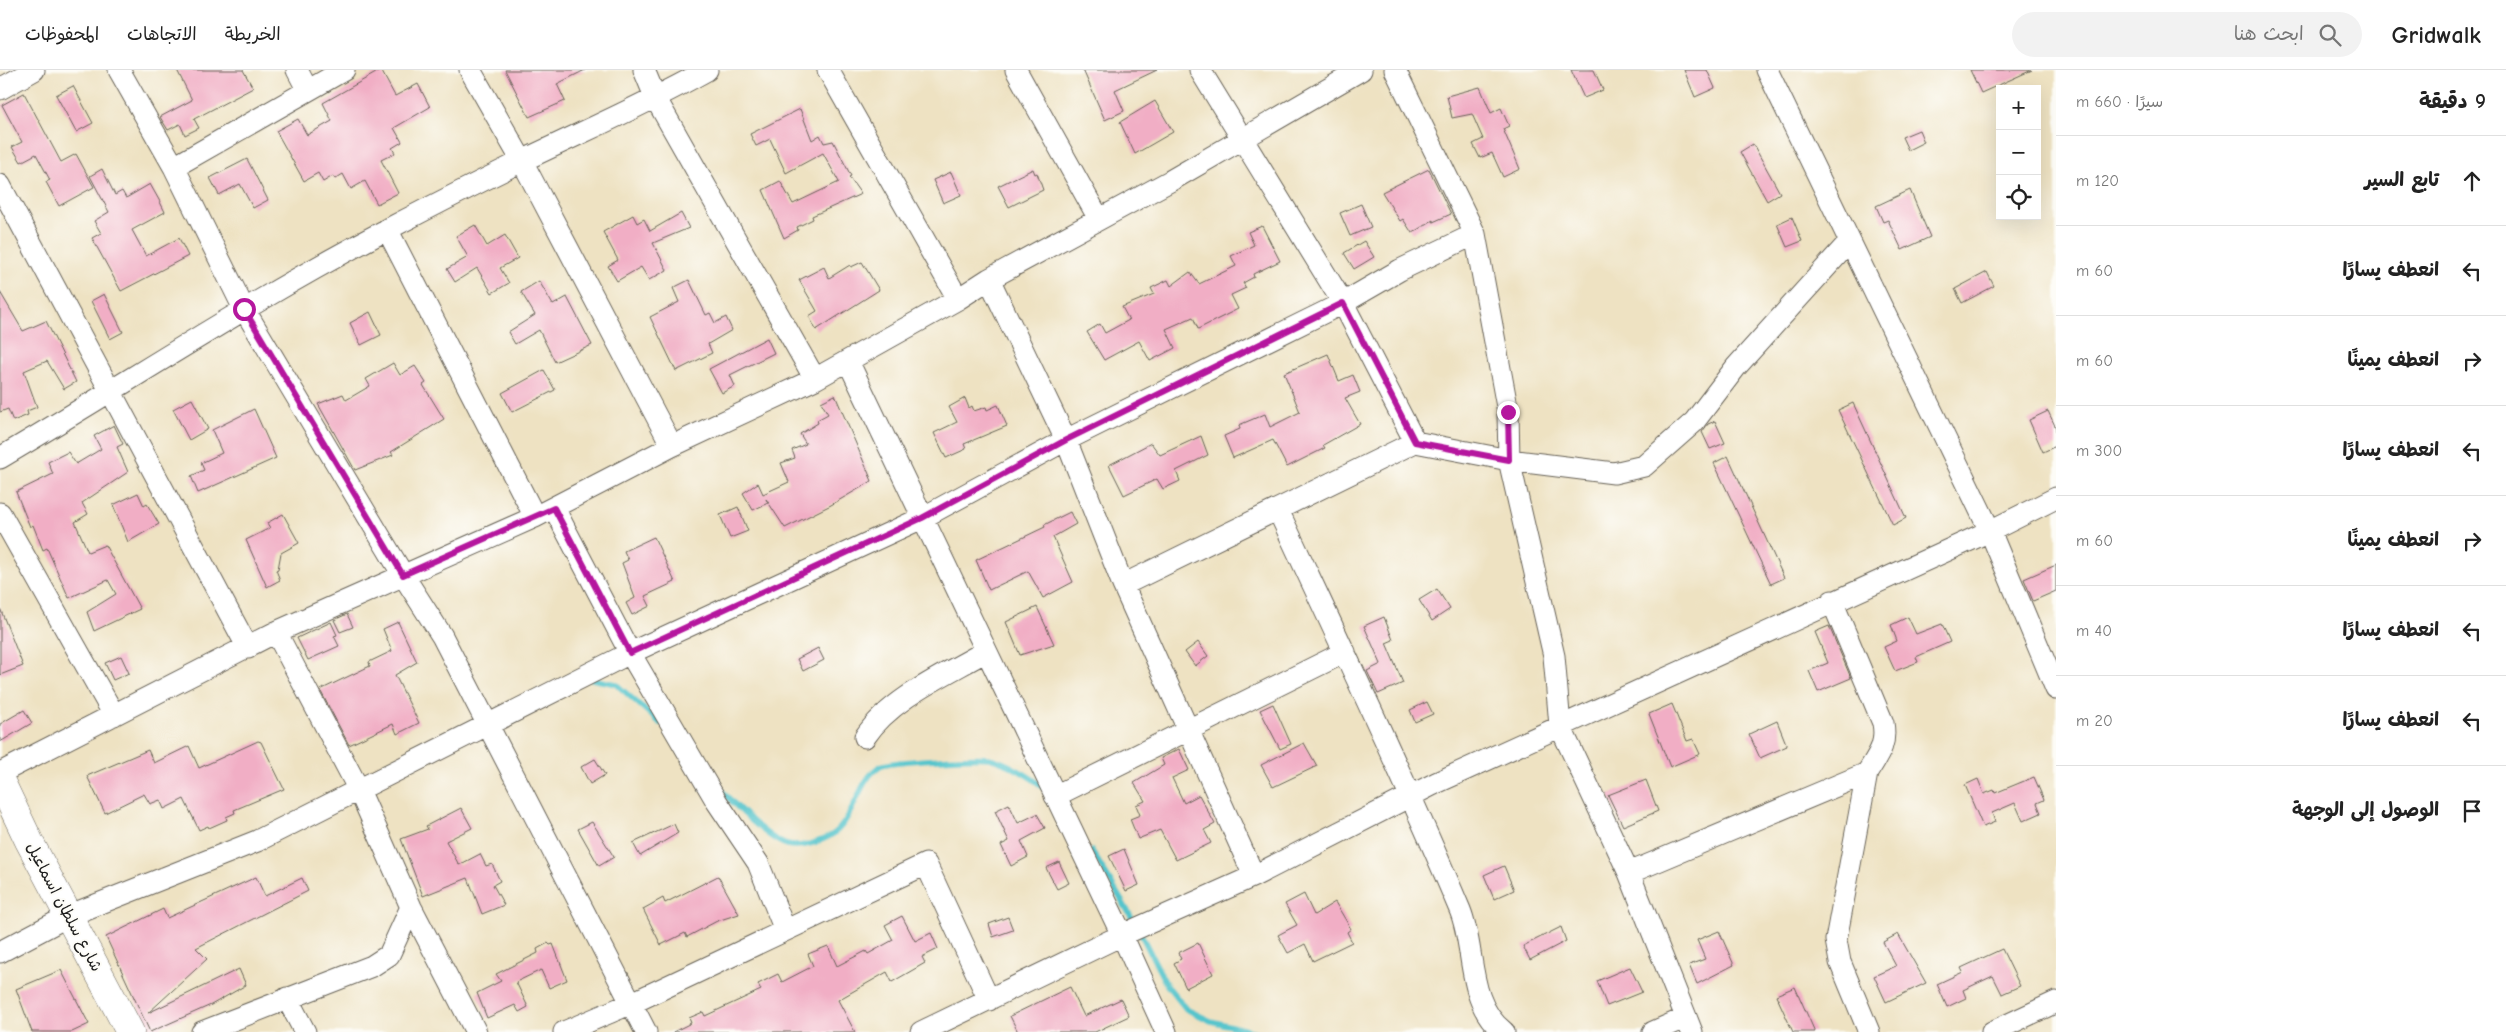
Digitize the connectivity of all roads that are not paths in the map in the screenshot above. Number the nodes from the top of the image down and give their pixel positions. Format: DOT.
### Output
graph roads {
  1 [pos="34,70"];
  2 [pos="118,70"];
  3 [pos="297,70"];
  4 [pos="344,70"];
  5 [pos="470,70"];
  6 [pos="644,70"];
  7 [pos="707,70"];
  8 [pos="828,70"];
  9 [pos="1016,70"];
  10 [pos="1200,70"];
  11 [pos="1361,70"];
  12 [pos="1395,70"];
  13 [pos="1767,70"];
  14 [pos="0,89"];
  15 [pos="308,89"];
  16 [pos="656,99"];
  17 [pos="1243,139"];
  18 [pos="522,161"];
  19 [pos="174,167"];
  20 [pos="0,185"];
  21 [pos="1099,219"];
  22 [pos="386,229"];
  23 [pos="1475,234"];
  24 [pos="1849,242"];
  25 [pos="989,279"];
  26 [pos="958,299"];
  27 [pos="1343,303"];
  28 [pos="244,309"];
  29 [pos="848,361"];
  30 [pos="815,378"];
  31 [pos="110,393"];
  32 [pos="1066,440"];
  33 [pos="1415,442"];
  34 [pos="672,446"];
  35 [pos="0,458"];
  36 [pos="1509,460"];
  37 [pos="2056,498"];
  38 [pos="1278,510"];
  39 [pos="544,512"];
  40 [pos="0,513"];
  41 [pos="922,518"];
  42 [pos="1990,531"];
  43 [pos="403,575"];
  44 [pos="1123,585"];
  45 [pos="1832,601"];
  46 [pos="276,632"];
  47 [pos="248,648"];
  48 [pos="986,651"];
  49 [pos="1345,652"];
  50 [pos="630,653"];
  51 [pos="2051,665"];
  52 [pos="2056,689"];
  53 [pos="114,715"];
  54 [pos="487,725"];
  55 [pos="1560,726"];
  56 [pos="1188,730"];
  57 [pos="865,737"];
  58 [pos="0,773"];
  59 [pos="1867,773"];
  60 [pos="0,780"];
  61 [pos="359,790"];
  62 [pos="1412,795"];
  63 [pos="1055,796"];
  64 [pos="1629,873"];
  65 [pos="1254,876"];
  66 [pos="412,908"];
  67 [pos="68,916"];
  68 [pos="785,930"];
  69 [pos="1122,935"];
  70 [pos="0,952"];
  71 [pos="288,998"];
  72 [pos="989,1000"];
  73 [pos="2056,1002"];
  74 [pos="632,1003"];
  75 [pos="1689,1025"];
  76 [pos="130,1032"];
  77 [pos="202,1032"];
  78 [pos="305,1032"];
  79 [pos="476,1032"];
  80 [pos="564,1032"];
  81 [pos="646,1032"];
  82 [pos="922,1032"];
  83 [pos="1166,1032"];
  84 [pos="1504,1032"];
  85 [pos="1653,1032"];
  86 [pos="1869,1032"];
  87 [pos="1992,1032"];
  1 -- 14 [label="street"];
  2 -- 19 [label="street"];
  3 -- 15 [label="street"];
  4 -- 15 [label="street"];
  5 -- 18 [label="street"];
  6 -- 16 [label="street"];
  7 -- 16 [label="street"];
  8 -- 26 [label="street"];
  9 -- 21 [label="street"];
  10 -- 17 [label="street"];
  11 -- 17 [label="street"];
  12 -- 23 [label="street"];
  13 -- 24 [label="street"];
  15 -- 19 [label="street"];
  16 -- 18 [label="street"];
  16 -- 30 [label="street"];
  17 -- 21 [label="street"];
  17 -- 27 [label="street"];
  18 -- 22 [label="street"];
  18 -- 34 [label="street"];
  19 -- 28 [label="street"];
  20 -- 31 [label="street"];
  21 -- 25 [label="street"];
  22 -- 28 [label="street"];
  22 -- 39 [label="street"];
  23 -- 27 [label="street"];
  23 -- 36 [label="street"];
  24 -- 36 [label="street"];
  24 -- 42 [label="street"];
  25 -- 26 [label="street"];
  25 -- 32 [label="street"];
  26 -- 29 [label="street"];
  27 -- 32 [label="street"];
  27 -- 33 [label="street"];
  28 -- 31 [label="street"];
  28 -- 43 [label="street"];
  29 -- 30 [label="street"];
  29 -- 41 [label="street"];
  30 -- 34 [label="street"];
  31 -- 35 [label="street"];
  31 -- 47 [label="street"];
  32 -- 41 [label="street"];
  32 -- 44 [label="street"];
  33 -- 36 [label="street"];
  33 -- 38 [label="street"];
  34 -- 39 [label="street"];
  36 -- 55 [label="street"];
  37 -- 42 [label="street"];
  38 -- 44 [label="street"];
  38 -- 49 [label="street"];
  39 -- 43 [label="street"];
  39 -- 50 [label="street"];
  40 -- 53 [label="street"];
  41 -- 48 [label="street"];
  41 -- 50 [label="street"];
  42 -- 45 [label="street"];
  42 -- 51 [label="street"];
  43 -- 46 [label="street"];
  43 -- 54 [label="street"];
  44 -- 56 [label="street"];
  45 -- 55 [label="street"];
  45 -- 59 [label="street"];
  46 -- 47 [label="street"];
  46 -- 61 [label="street"];
  47 -- 53 [label="street"];
  48 -- 57 [label="street"];
  48 -- 63 [label="street"];
  49 -- 56 [label="street"];
  49 -- 62 [label="street"];
  50 -- 54 [label="street"];
  50 -- 68 [label="street"];
  51 -- 52 [label="street"];
  53 -- 58 [label="street"];
  54 -- 61 [label="street"];
  54 -- 74 [label="street"];
  55 -- 62 [label="street"];
  55 -- 64 [label="street"];
  56 -- 63 [label="street"];
  56 -- 65 [label="street"];
  59 -- 64 [label="street"];
  59 -- 86 [label="street"];
  60 -- 67 [label="street, شارع سلطان اسماعيل"];
  61 -- 66 [label="street"];
  61 -- 67 [label="street"];
  62 -- 65 [label="street"];
  62 -- 84 [label="street"];
  63 -- 69 [label="street"];
  64 -- 75 [label="street"];
  65 -- 69 [label="street"];
  66 -- 71 [label="street"];
  66 -- 79 [label="street"];
  67 -- 70 [label="street"];
  67 -- 76 [label="street, شارع سلطان اسماعيل"];
  68 -- 72 [label="street"];
  68 -- 74 [label="street"];
  69 -- 72 [label="street"];
  69 -- 83 [label="street"];
  71 -- 77 [label="street"];
  71 -- 78 [label="street"];
  72 -- 82 [label="street"];
  73 -- 87 [label="street"];
  74 -- 80 [label="street"];
  74 -- 81 [label="street"];
  75 -- 85 [label="street"];
}
